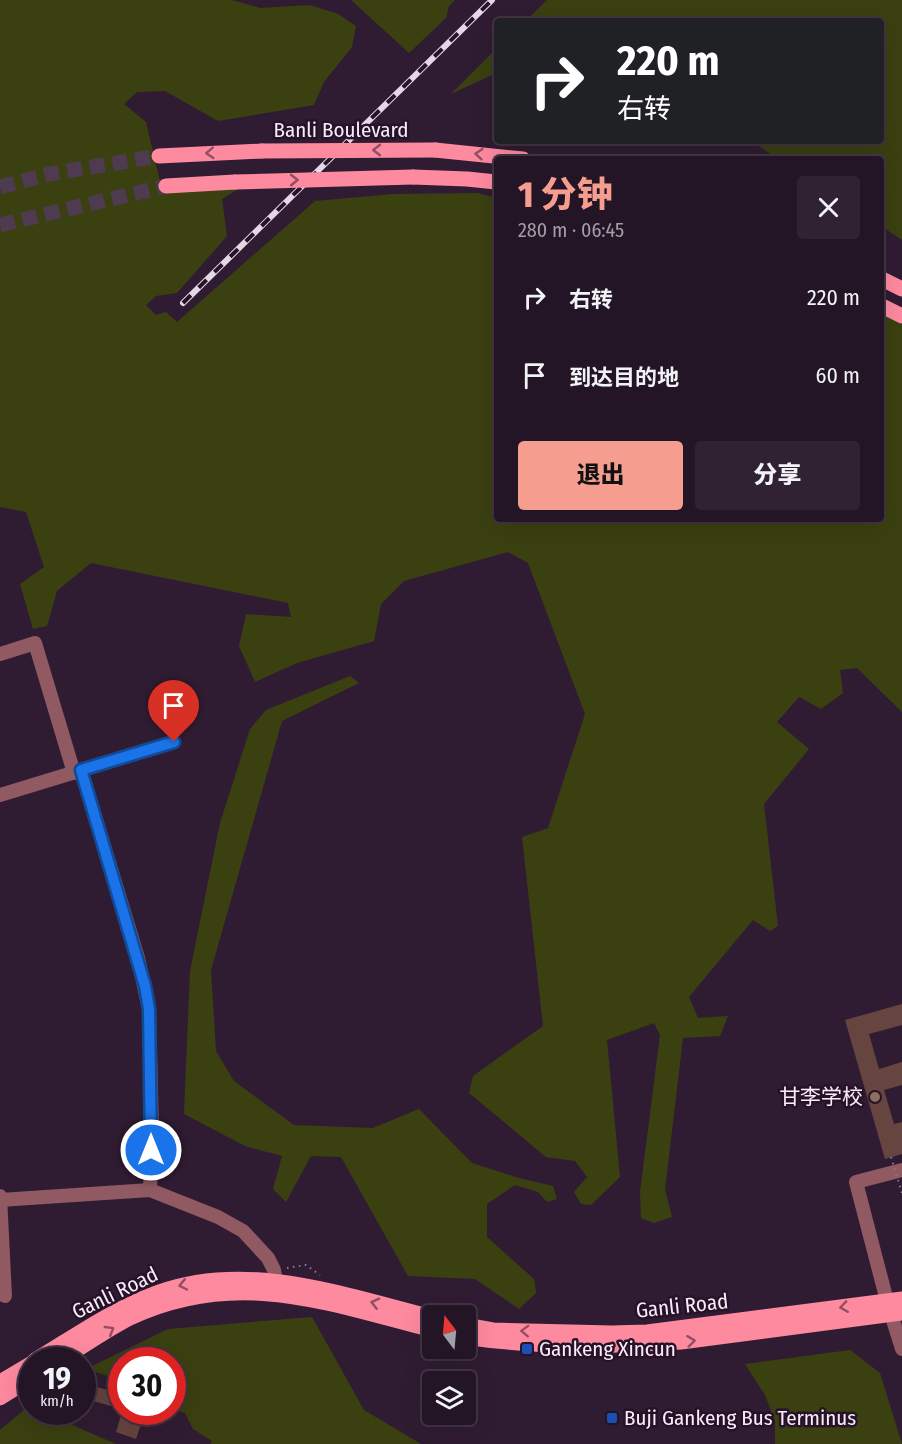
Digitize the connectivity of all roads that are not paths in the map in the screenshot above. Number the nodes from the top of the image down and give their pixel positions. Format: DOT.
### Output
graph roads {
  1 [pos="159,156"];
  2 [pos="494,156"];
  3 [pos="494,182"];
  4 [pos="166,186"];
  5 [pos="884,280"];
  6 [pos="902,289"];
  7 [pos="884,307"];
  8 [pos="902,316"];
  9 [pos="0,654"];
  10 [pos="174,742"];
  11 [pos="78,771"];
  12 [pos="0,795"];
  13 [pos="902,1170"];
  14 [pos="150,1190"];
  15 [pos="0,1198"];
  16 [pos="278,1287"];
  17 [pos="5,1296"];
  18 [pos="895,1307"];
  19 [pos="422,1314"];
  20 [pos="422,1327"];
  21 [pos="476,1327"];
  22 [pos="476,1338"];
  23 [pos="56,1347"];
  24 [pos="82,1347"];
  25 [pos="902,1349"];
  26 [pos="18,1371"];
  27 [pos="0,1382"];
  28 [pos="18,1387"];
  29 [pos="0,1398"];
  2 -- 1 [label="main road, Banli Boulevard, one-way, bridge"];
  4 -- 3 [label="main road, one-way, bridge"];
  5 -- 6 [label="main road"];
  7 -- 8 [label="main road"];
  9 -- 11 [label="street"];
  10 -- 11 [label="street"];
  11 -- 12 [label="street"];
  11 -- 14 [label="street"];
  13 -- 18 [label="street"];
  14 -- 15 [label="street"];
  14 -- 16 [label="street"];
  15 -- 17 [label="street"];
  19 -- 16 [label="main road, Ganli Road, one-way"];
  16 -- 20 [label="main road, Ganli Road"];
  16 -- 23 [label="main road, Ganli Road, one-way"];
  24 -- 16 [label="main road, Ganli Road, one-way"];
  18 -- 21 [label="main road, Ganli Road, one-way"];
  22 -- 18 [label="main road, Ganli Road, one-way"];
  18 -- 25 [label="street"];
  26 -- 27 [label="main road, Ganli Road"];
  28 -- 29 [label="main road"];
}
